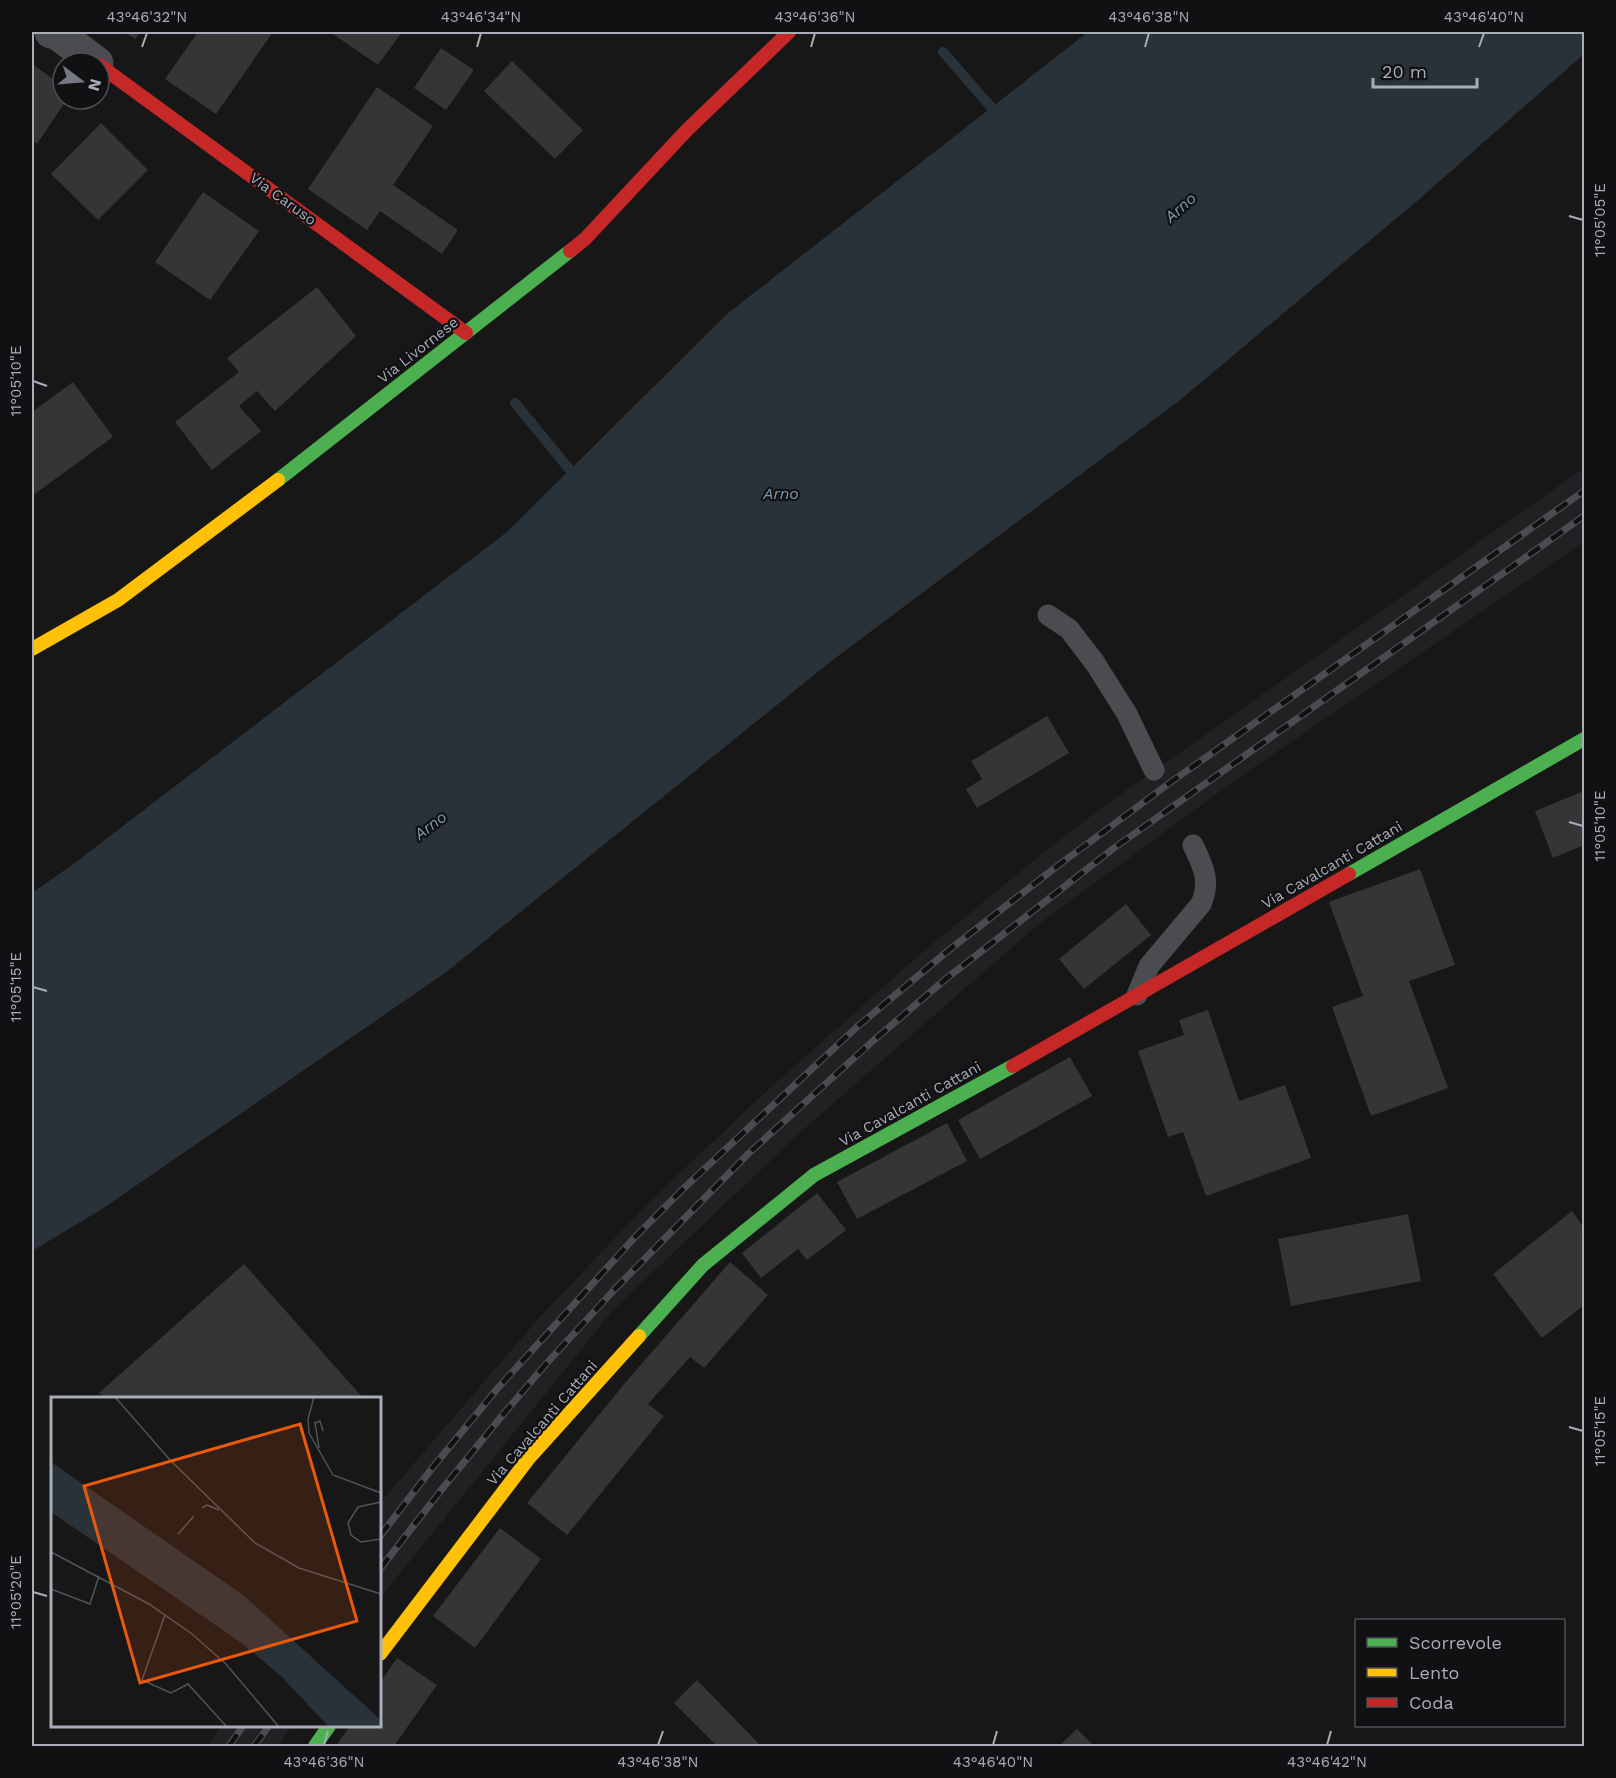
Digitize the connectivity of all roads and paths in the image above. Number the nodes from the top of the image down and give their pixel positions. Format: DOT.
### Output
graph roads {
  1 [pos="51,32"];
  2 [pos="789,32"];
  3 [pos="81,51"];
  4 [pos="111,74"];
  5 [pos="466,333"];
  6 [pos="1048,615"];
  7 [pos="32,649"];
  8 [pos="1584,739"];
  9 [pos="1154,770"];
  10 [pos="1192,845"];
  11 [pos="1137,996"];
  12 [pos="381,1653"];
  13 [pos="329,1727"];
  14 [pos="315,1746"];
  1 -- 3 [label="street, Via Caruso"];
  2 -- 5 [label="street, Via Livornese"];
  4 -- 5 [label="street, Via Caruso"];
  5 -- 7 [label="street, Via Livornese"];
  6 -- 9 [label="lane"];
  8 -- 11 [label="street, Via Cavalcanti Cattani"];
  10 -- 11 [label="lane"];
  11 -- 12 [label="street, Via Cavalcanti Cattani"];
  13 -- 14 [label="street"];
}
